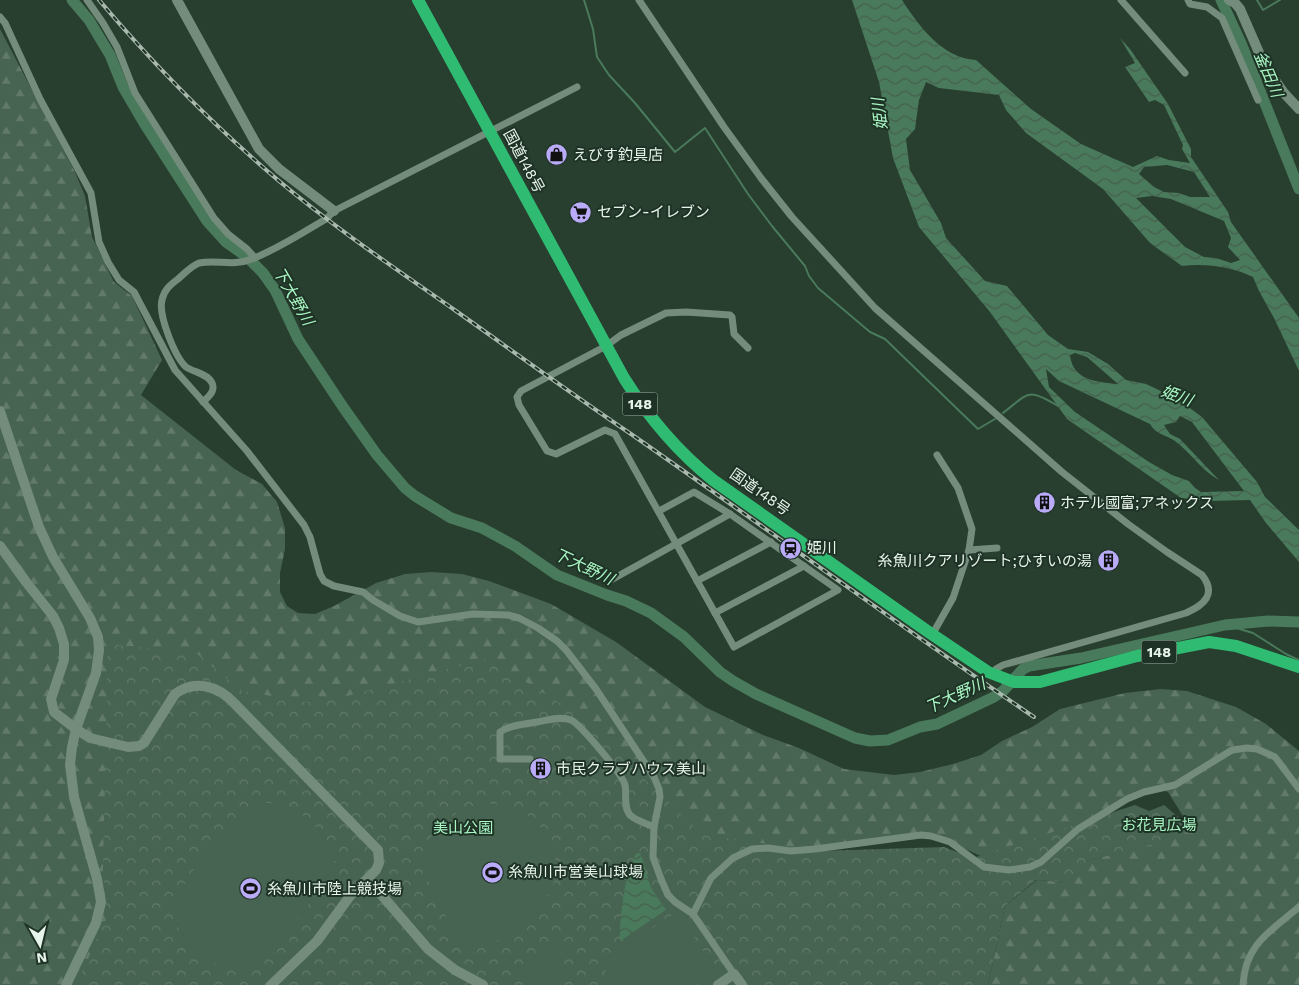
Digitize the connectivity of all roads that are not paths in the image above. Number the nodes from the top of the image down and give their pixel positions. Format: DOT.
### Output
graph roads {
  1 [pos="87,0"];
  2 [pos="177,0"];
  3 [pos="418,0"];
  4 [pos="639,0"];
  5 [pos="1121,0"];
  6 [pos="1188,0"];
  7 [pos="1229,0"];
  8 [pos="0,17"];
  9 [pos="1185,73"];
  10 [pos="577,87"];
  11 [pos="1258,100"];
  12 [pos="1299,109"];
  13 [pos="490,132"];
  14 [pos="334,211"];
  15 [pos="255,258"];
  16 [pos="606,346"];
  17 [pos="748,348"];
  18 [pos="203,402"];
  19 [pos="0,411"];
  20 [pos="2,420"];
  21 [pos="937,455"];
  22 [pos="659,511"];
  23 [pos="730,514"];
  24 [pos="771,542"];
  25 [pos="675,543"];
  26 [pos="0,546"];
  27 [pos="997,548"];
  28 [pos="970,550"];
  29 [pos="804,566"];
  30 [pos="611,580"];
  31 [pos="697,581"];
  32 [pos="715,613"];
  33 [pos="932,635"];
  34 [pos="1299,667"];
  35 [pos="993,675"];
  36 [pos="76,729"];
  37 [pos="530,758"];
  38 [pos="1299,789"];
  39 [pos="654,827"];
  40 [pos="368,879"];
  41 [pos="1299,907"];
  42 [pos="693,914"];
  43 [pos="734,974"];
  44 [pos="66,985"];
  45 [pos="271,985"];
  46 [pos="482,985"];
  47 [pos="718,985"];
  48 [pos="742,985"];
  49 [pos="1243,985"];
  1 -- 15 [label="street"];
  2 -- 14 [label="street"];
  3 -- 13 [label="highway, 国道148号 / 148"];
  4 -- 35 [label="street"];
  5 -- 9 [label="street"];
  6 -- 11 [label="street"];
  7 -- 12 [label="street"];
  8 -- 18 [label="street"];
  10 -- 13 [label="street"];
  13 -- 14 [label="street"];
  13 -- 16 [label="highway, 国道148号 / 148"];
  14 -- 15 [label="street"];
  15 -- 18 [label="street"];
  16 -- 17 [label="street"];
  16 -- 22 [label="street"];
  16 -- 33 [label="highway, 国道148号 / 148"];
  18 -- 39 [label="street"];
  19 -- 20 [label="street"];
  20 -- 36 [label="street"];
  21 -- 28 [label="street"];
  22 -- 23 [label="street"];
  22 -- 25 [label="street"];
  23 -- 24 [label="street"];
  23 -- 25 [label="street"];
  24 -- 29 [label="street"];
  24 -- 31 [label="street"];
  25 -- 30 [label="street"];
  25 -- 31 [label="street"];
  26 -- 36 [label="street"];
  27 -- 28 [label="street"];
  28 -- 33 [label="street"];
  29 -- 32 [label="street"];
  29 -- 32 [label="street"];
  31 -- 32 [label="street"];
  33 -- 35 [label="highway, 国道148号 / 148"];
  34 -- 35 [label="highway, 国道148号 / 148"];
  36 -- 40 [label="street"];
  36 -- 44 [label="street"];
  37 -- 39 [label="street"];
  38 -- 42 [label="street"];
  39 -- 42 [label="street"];
  40 -- 45 [label="street"];
  40 -- 46 [label="street"];
  41 -- 49 [label="street"];
  42 -- 43 [label="street"];
  43 -- 47 [label="street"];
  43 -- 48 [label="street"];
}
